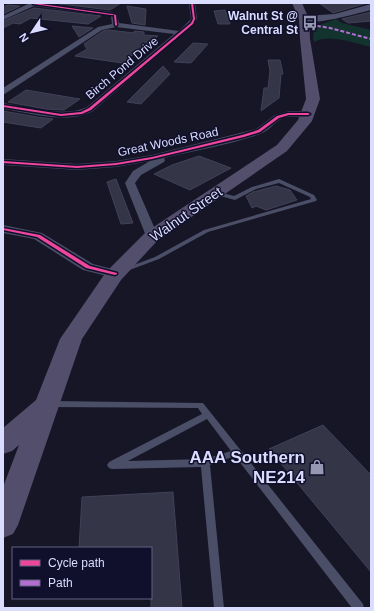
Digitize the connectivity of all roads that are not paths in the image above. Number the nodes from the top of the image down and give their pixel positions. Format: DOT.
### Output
graph roads {
  1 [pos="35,3"];
  2 [pos="192,3"];
  3 [pos="297,3"];
  4 [pos="371,7"];
  5 [pos="3,18"];
  6 [pos="304,19"];
  7 [pos="116,25"];
  8 [pos="180,33"];
  9 [pos="3,92"];
  10 [pos="3,106"];
  11 [pos="308,114"];
  12 [pos="173,153"];
  13 [pos="3,162"];
  14 [pos="215,194"];
  15 [pos="3,229"];
  16 [pos="152,236"];
  17 [pos="115,274"];
  18 [pos="46,404"];
  19 [pos="208,415"];
  20 [pos="3,444"];
  21 [pos="237,452"];
  22 [pos="206,464"];
  23 [pos="3,525"];
  24 [pos="219,608"];
  25 [pos="359,608"];
  1 -- 5 [label="street"];
  1 -- 7 [label="street"];
  2 -- 8 [label="street, Birch Pond Drive"];
  3 -- 6 [label="main road, Walnut Street"];
  4 -- 6 [label="street"];
  6 -- 11 [label="main road, Walnut Street"];
  7 -- 8 [label="street"];
  7 -- 9 [label="street"];
  8 -- 10 [label="street, Birch Pond Drive"];
  11 -- 12 [label="street, Great Woods Road"];
  11 -- 14 [label="main road, Walnut Street"];
  12 -- 13 [label="street, Great Woods Road"];
  12 -- 16 [label="street"];
  14 -- 16 [label="main road, Walnut Street"];
  14 -- 17 [label="lane"];
  15 -- 17 [label="street"];
  16 -- 17 [label="main road, Walnut Street"];
  17 -- 18 [label="main road, Walnut Street"];
  18 -- 19 [label="lane"];
  18 -- 20 [label="main road"];
  18 -- 23 [label="main road, Walnut Street"];
  19 -- 21 [label="lane"];
  19 -- 22 [label="lane"];
  21 -- 22 [label="lane"];
  21 -- 25 [label="lane"];
  22 -- 24 [label="lane"];
}
